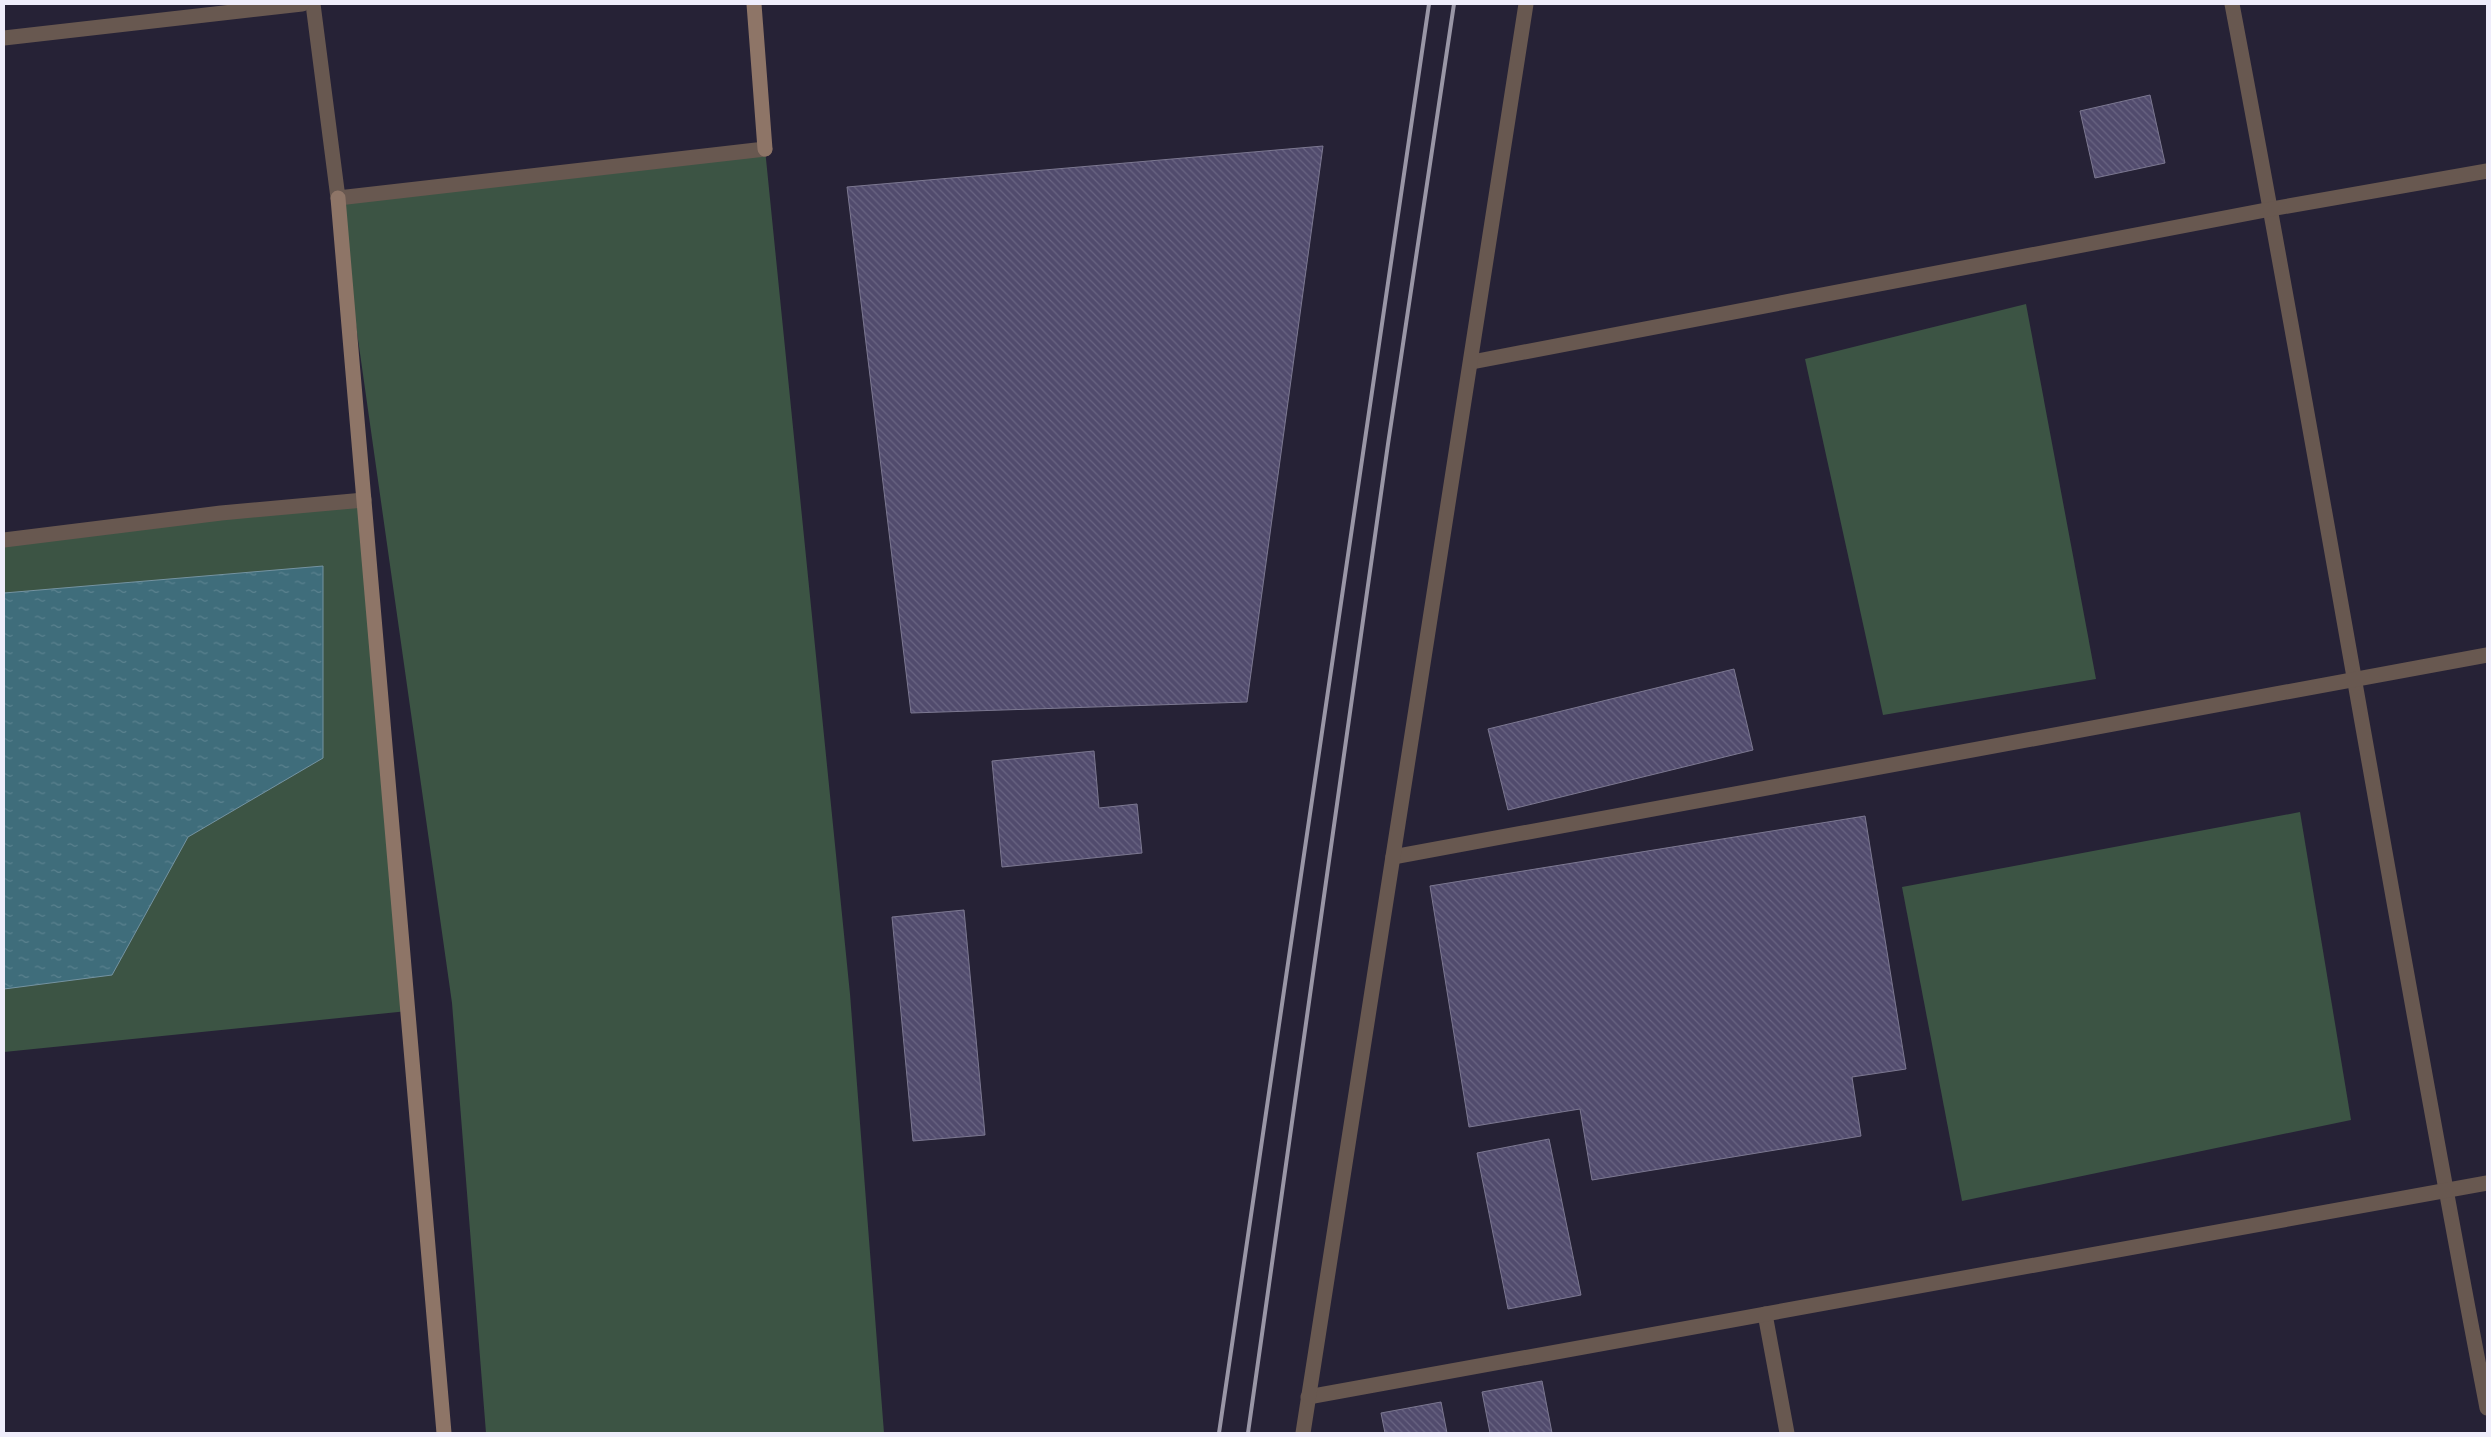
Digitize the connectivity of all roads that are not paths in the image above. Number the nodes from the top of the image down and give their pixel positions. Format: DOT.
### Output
graph roads {
  1 [pos="302,4"];
  2 [pos="313,4"];
  3 [pos="754,4"];
  4 [pos="1526,4"];
  5 [pos="2232,4"];
  6 [pos="4,38"];
  7 [pos="2487,171"];
  8 [pos="338,198"];
  9 [pos="2271,209"];
  10 [pos="1472,362"];
  11 [pos="364,500"];
  12 [pos="4,540"];
  13 [pos="2487,655"];
  14 [pos="2356,678"];
  15 [pos="1392,857"];
  16 [pos="2487,1182"];
  17 [pos="2445,1190"];
  18 [pos="1765,1314"];
  19 [pos="1308,1397"];
  20 [pos="2487,1408"];
  21 [pos="444,1433"];
  22 [pos="1303,1433"];
  23 [pos="1787,1433"];
  1 -- 6 [label="street"];
  2 -- 8 [label="street"];
  3 -- 8 [label="street"];
  4 -- 10 [label="street"];
  5 -- 9 [label="street"];
  7 -- 9 [label="street"];
  8 -- 11 [label="street"];
  9 -- 10 [label="street"];
  9 -- 14 [label="street"];
  10 -- 15 [label="street"];
  11 -- 12 [label="street"];
  11 -- 21 [label="street"];
  13 -- 14 [label="street"];
  14 -- 15 [label="street"];
  14 -- 17 [label="street"];
  15 -- 19 [label="street"];
  16 -- 17 [label="street"];
  17 -- 18 [label="street"];
  17 -- 20 [label="street"];
  18 -- 19 [label="street"];
  18 -- 23 [label="street"];
  19 -- 22 [label="street"];
}
